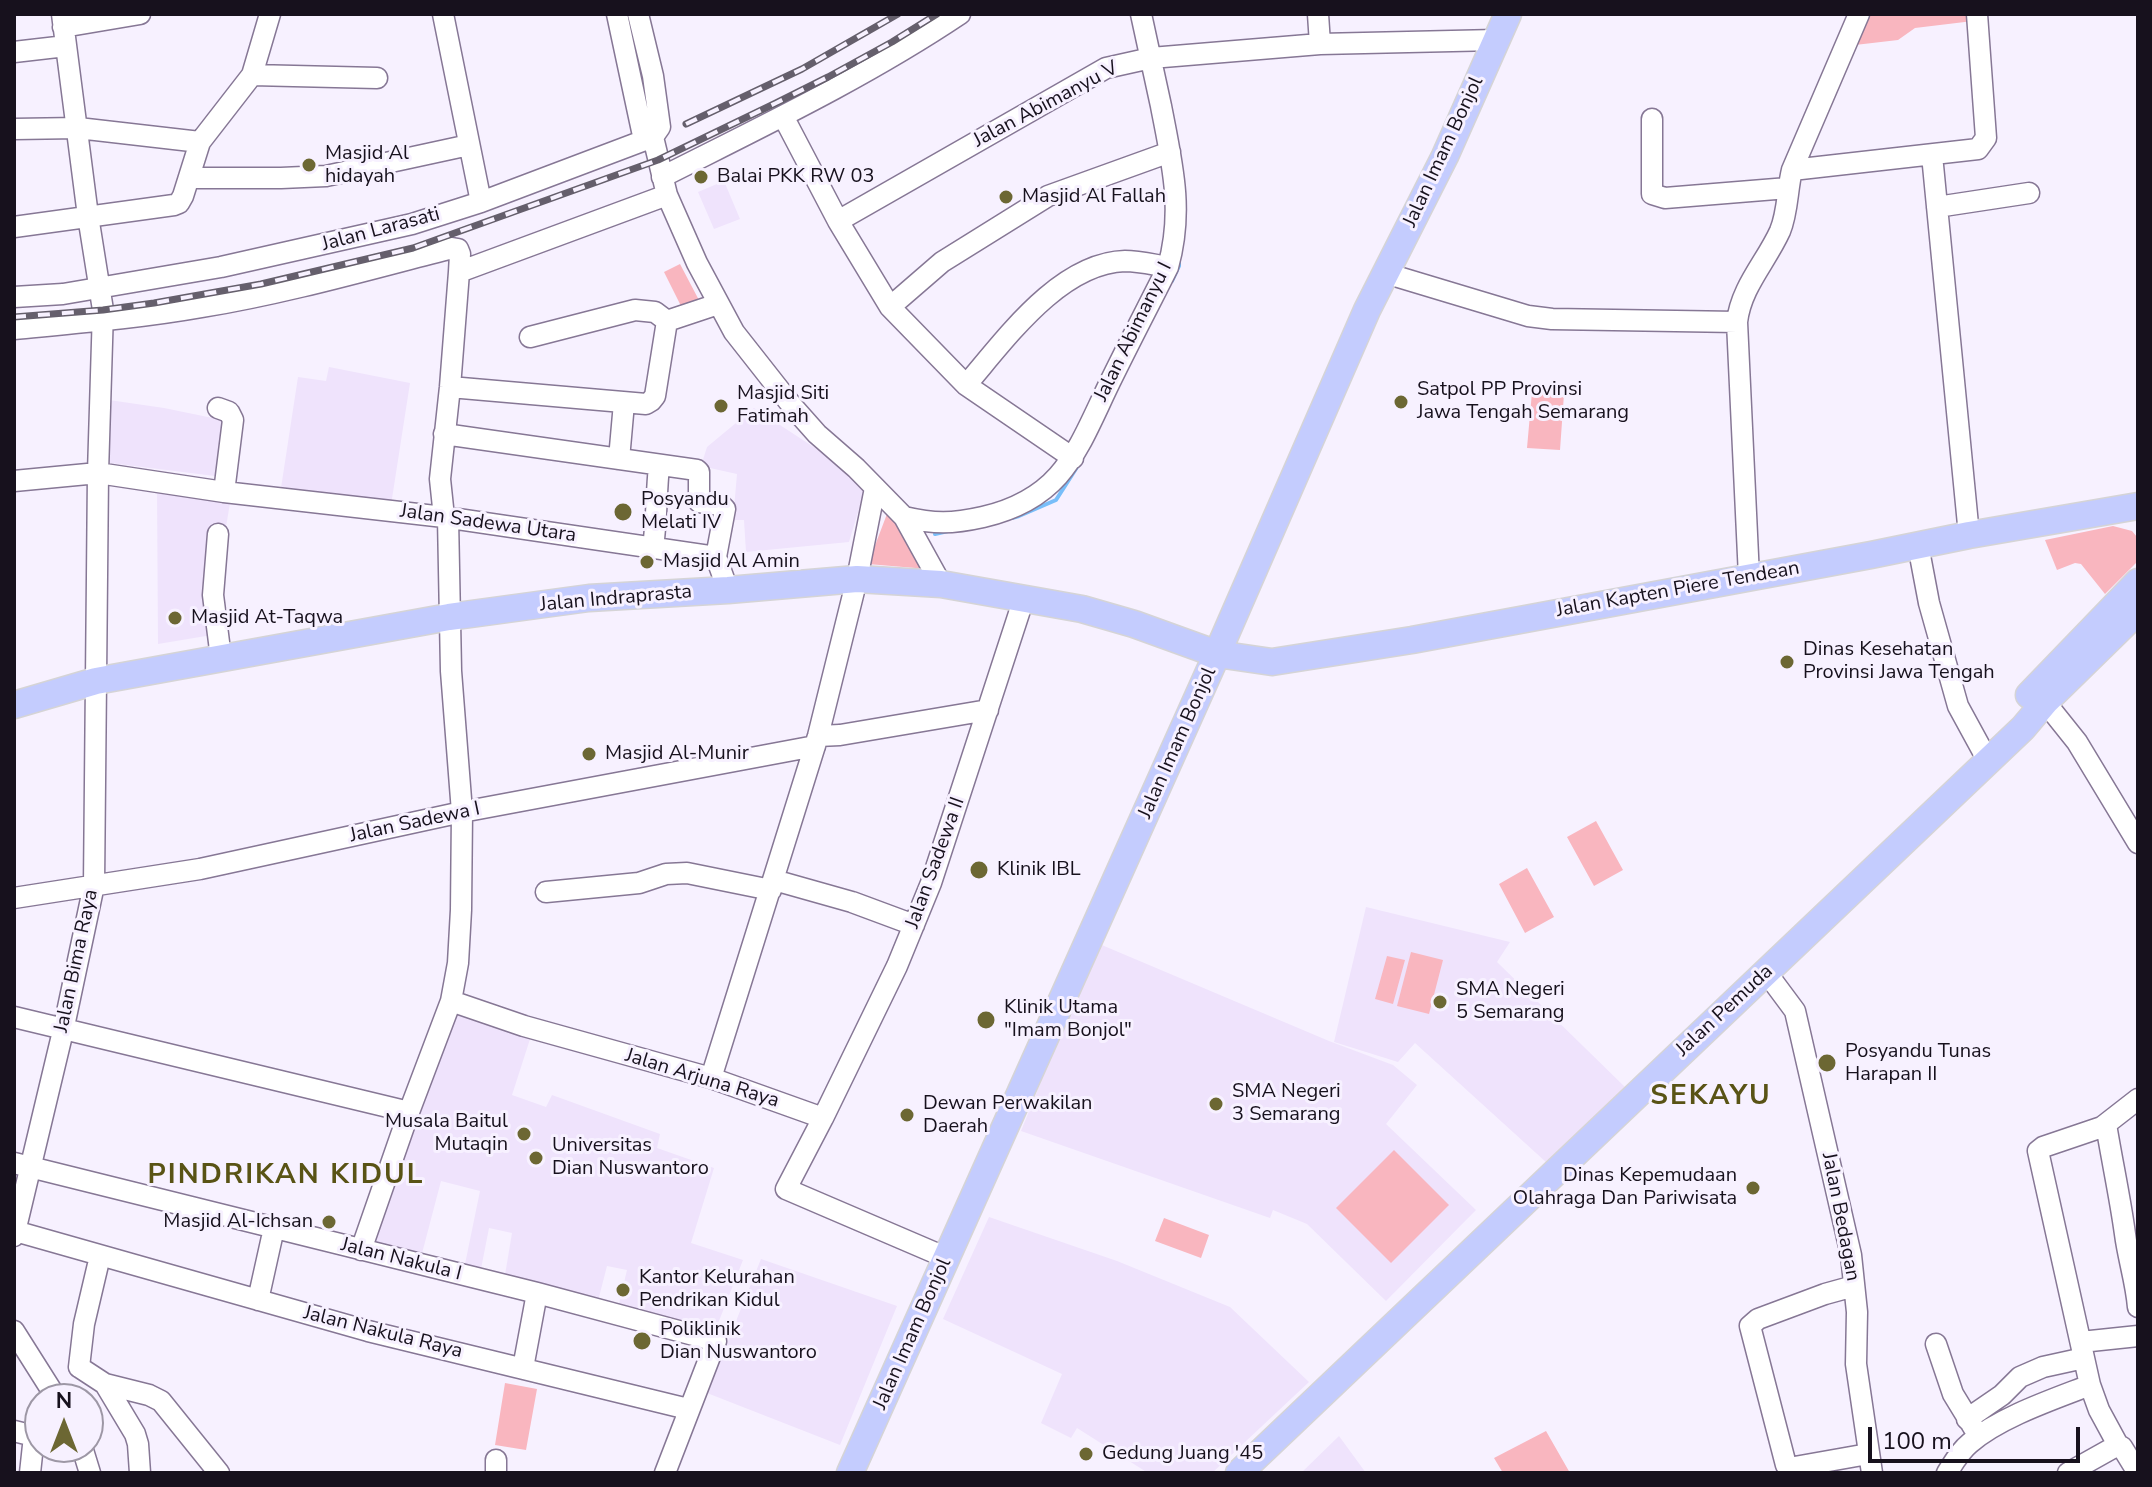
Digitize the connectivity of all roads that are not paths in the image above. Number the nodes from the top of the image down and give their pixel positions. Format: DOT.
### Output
graph roads {
  1 [pos="140,14"];
  2 [pos="270,14"];
  3 [pos="443,14"];
  4 [pos="617,14"];
  5 [pos="638,14"];
  6 [pos="960,14"];
  7 [pos="1141,14"];
  8 [pos="1318,14"];
  9 [pos="1508,14"];
  10 [pos="1859,14"];
  11 [pos="1977,14"];
  12 [pos="64,29"];
  13 [pos="1496,40"];
  14 [pos="1320,44"];
  15 [pos="14,52"];
  16 [pos="1151,58"];
  17 [pos="252,75"];
  18 [pos="653,76"];
  19 [pos="377,78"];
  20 [pos="632,81"];
  21 [pos="783,116"];
  22 [pos="1652,119"];
  23 [pos="78,128"];
  24 [pos="14,129"];
  25 [pos="653,137"];
  26 [pos="200,142"];
  27 [pos="469,145"];
  28 [pos="1170,152"];
  29 [pos="1932,155"];
  30 [pos="189,178"];
  31 [pos="1790,179"];
  32 [pos="665,186"];
  33 [pos="2029,193"];
  34 [pos="481,202"];
  35 [pos="1937,207"];
  36 [pos="88,216"];
  37 [pos="838,221"];
  38 [pos="14,227"];
  39 [pos="1168,267"];
  40 [pos="459,272"];
  41 [pos="1385,273"];
  42 [pos="100,288"];
  43 [pos="14,297"];
  44 [pos="718,304"];
  45 [pos="890,307"];
  46 [pos="103,317"];
  47 [pos="667,321"];
  48 [pos="1737,322"];
  49 [pos="14,329"];
  50 [pos="530,337"];
  51 [pos="966,385"];
  52 [pos="450,387"];
  53 [pos="624,403"];
  54 [pos="218,408"];
  55 [pos="444,434"];
  56 [pos="1073,458"];
  57 [pos="619,459"];
  58 [pos="659,466"];
  59 [pos="98,473"];
  60 [pos="14,481"];
  61 [pos="875,488"];
  62 [pos="224,492"];
  63 [pos="2138,506"];
  64 [pos="2099,512"];
  65 [pos="446,517"];
  66 [pos="904,517"];
  67 [pos="2138,518"];
  68 [pos="218,534"];
  69 [pos="1969,535"];
  70 [pos="1918,545"];
  71 [pos="653,547"];
  72 [pos="716,557"];
  73 [pos="1749,577"];
  74 [pos="857,579"];
  75 [pos="2138,582"];
  76 [pos="941,584"];
  77 [pos="728,590"];
  78 [pos="1024,598"];
  79 [pos="2138,611"];
  80 [pos="449,617"];
  81 [pos="1217,654"];
  82 [pos="221,658"];
  83 [pos="96,681"];
  84 [pos="2045,702"];
  85 [pos="14,705"];
  86 [pos="988,710"];
  87 [pos="2023,728"];
  88 [pos="816,741"];
  89 [pos="1988,761"];
  90 [pos="462,812"];
  91 [pos="2138,843"];
  92 [pos="94,885"];
  93 [pos="772,885"];
  94 [pos="546,892"];
  95 [pos="14,898"];
  96 [pos="914,925"];
  97 [pos="1766,972"];
  98 [pos="451,1001"];
  99 [pos="14,1017"];
  100 [pos="63,1031"];
  101 [pos="711,1078"];
  102 [pos="2138,1099"];
  103 [pos="409,1112"];
  104 [pos="823,1118"];
  105 [pos="2106,1124"];
  106 [pos="22,1165"];
  107 [pos="274,1228"];
  108 [pos="2131,1228"];
  109 [pos="15,1234"];
  110 [pos="361,1250"];
  111 [pos="100,1256"];
  112 [pos="947,1258"];
  113 [pos="1854,1286"];
  114 [pos="537,1293"];
  115 [pos="258,1300"];
  116 [pos="2138,1304"];
  117 [pos="14,1331"];
  118 [pos="2138,1336"];
  119 [pos="1936,1344"];
  120 [pos="2082,1350"];
  121 [pos="79,1367"];
  122 [pos="523,1368"];
  123 [pos="47,1383"];
  124 [pos="61,1383"];
  125 [pos="105,1384"];
  126 [pos="2090,1385"];
  127 [pos="688,1409"];
  128 [pos="1967,1419"];
  129 [pos="1979,1436"];
  130 [pos="2118,1445"];
  131 [pos="1870,1463"];
  132 [pos="140,1473"];
  133 [pos="219,1473"];
  134 [pos="665,1473"];
  135 [pos="850,1473"];
  136 [pos="1239,1473"];
  137 [pos="1947,1473"];
  138 [pos="2068,1473"];
  139 [pos="2138,1473"];
  1 -- 12 [label="street"];
  2 -- 17 [label="street"];
  3 -- 27 [label="street"];
  4 -- 20 [label="street"];
  5 -- 18 [label="street"];
  6 -- 21 [label="street"];
  7 -- 16 [label="street, Jalan Abimanyu I"];
  8 -- 14 [label="street"];
  9 -- 13 [label="main road, Jalan Imam Bonjol"];
  10 -- 31 [label="street"];
  11 -- 29 [label="street"];
  12 -- 15 [label="street"];
  12 -- 23 [label="street, Jalan Bima Raya"];
  13 -- 14 [label="street, Jalan Abimanyu V"];
  13 -- 41 [label="main road, Jalan Imam Bonjol"];
  14 -- 16 [label="street, Jalan Abimanyu V"];
  16 -- 28 [label="street, Jalan Abimanyu I"];
  16 -- 37 [label="street, Jalan Abimanyu V"];
  17 -- 19 [label="street"];
  17 -- 26 [label="street"];
  18 -- 20 [label="street"];
  18 -- 25 [label="street"];
  20 -- 25 [label="street"];
  21 -- 32 [label="street"];
  21 -- 37 [label="street"];
  22 -- 31 [label="street"];
  23 -- 24 [label="street"];
  23 -- 26 [label="street"];
  23 -- 36 [label="street, Jalan Bima Raya"];
  25 -- 32 [label="street"];
  25 -- 34 [label="street, Jalan Larasati"];
  26 -- 30 [label="street"];
  27 -- 30 [label="street"];
  27 -- 34 [label="street"];
  28 -- 39 [label="street, Jalan Abimanyu I"];
  28 -- 45 [label="street"];
  29 -- 31 [label="street"];
  29 -- 35 [label="street"];
  30 -- 36 [label="street"];
  31 -- 48 [label="street"];
  32 -- 40 [label="street"];
  32 -- 44 [label="street"];
  33 -- 35 [label="street"];
  34 -- 42 [label="street, Jalan Larasati"];
  35 -- 69 [label="street"];
  36 -- 38 [label="street"];
  36 -- 42 [label="street, Jalan Bima Raya"];
  37 -- 45 [label="street"];
  39 -- 51 [label="street"];
  39 -- 56 [label="street, Jalan Abimanyu I"];
  40 -- 46 [label="street"];
  40 -- 52 [label="street"];
  41 -- 48 [label="street"];
  41 -- 81 [label="main road, Jalan Imam Bonjol"];
  42 -- 43 [label="street, Jalan Larasati"];
  42 -- 46 [label="street, Jalan Bima Raya"];
  44 -- 47 [label="street"];
  44 -- 61 [label="street"];
  45 -- 51 [label="street"];
  46 -- 49 [label="street"];
  46 -- 59 [label="street, Jalan Bima Raya"];
  47 -- 50 [label="street"];
  47 -- 53 [label="street"];
  48 -- 73 [label="street"];
  51 -- 56 [label="street"];
  52 -- 53 [label="street"];
  52 -- 55 [label="street"];
  53 -- 57 [label="street"];
  54 -- 62 [label="street"];
  55 -- 57 [label="street"];
  55 -- 65 [label="street"];
  56 -- 66 [label="street, Jalan Abimanyu I"];
  57 -- 58 [label="street"];
  58 -- 71 [label="street"];
  58 -- 72 [label="street"];
  59 -- 60 [label="street, Jalan Sadewa Utara"];
  59 -- 62 [label="street, Jalan Sadewa Utara"];
  59 -- 83 [label="street, Jalan Bima Raya"];
  61 -- 66 [label="street"];
  61 -- 74 [label="street"];
  62 -- 65 [label="street, Jalan Sadewa Utara"];
  63 -- 64 [label="main road, Jalan Kapten Piere Tendean"];
  64 -- 67 [label="main road"];
  64 -- 69 [label="main road, Jalan Kapten Piere Tendean"];
  65 -- 71 [label="street, Jalan Sadewa Utara"];
  65 -- 80 [label="street"];
  66 -- 76 [label="street"];
  68 -- 82 [label="street"];
  69 -- 70 [label="main road, Jalan Kapten Piere Tendean"];
  70 -- 73 [label="main road, Jalan Kapten Piere Tendean"];
  70 -- 89 [label="street"];
  71 -- 72 [label="street, Jalan Sadewa Utara"];
  72 -- 77 [label="street"];
  73 -- 81 [label="main road, Jalan Kapten Piere Tendean"];
  74 -- 76 [label="main road, Jalan Indraprasta"];
  74 -- 77 [label="main road, Jalan Indraprasta"];
  74 -- 88 [label="street"];
  75 -- 87 [label="main road"];
  76 -- 78 [label="main road, Jalan Indraprasta"];
  77 -- 80 [label="main road, Jalan Indraprasta"];
  78 -- 81 [label="main road, Jalan Indraprasta"];
  78 -- 86 [label="street, Jalan Sadewa II"];
  79 -- 84 [label="main road, Jalan Pemuda"];
  80 -- 82 [label="main road, Jalan Indraprasta"];
  80 -- 90 [label="street"];
  81 -- 112 [label="main road, Jalan Imam Bonjol"];
  82 -- 83 [label="main road, Jalan Indraprasta"];
  83 -- 85 [label="main road, Jalan Indraprasta"];
  83 -- 92 [label="street, Jalan Bima Raya"];
  84 -- 87 [label="main road, Jalan Pemuda"];
  84 -- 91 [label="street"];
  86 -- 88 [label="street, Jalan Sadewa I"];
  86 -- 96 [label="street, Jalan Sadewa II"];
  87 -- 89 [label="main road, Jalan Pemuda"];
  88 -- 90 [label="street, Jalan Sadewa I"];
  88 -- 93 [label="street"];
  89 -- 97 [label="main road, Jalan Pemuda"];
  90 -- 92 [label="street, Jalan Sadewa I"];
  90 -- 98 [label="street"];
  92 -- 95 [label="street, Jalan Sadewa I"];
  92 -- 100 [label="street, Jalan Bima Raya"];
  93 -- 94 [label="street"];
  93 -- 96 [label="street"];
  93 -- 101 [label="street"];
  96 -- 104 [label="street, Jalan Sadewa II"];
  97 -- 113 [label="street, Jalan Bedagan"];
  97 -- 136 [label="main road, Jalan Pemuda"];
  98 -- 101 [label="street, Jalan Arjuna Raya"];
  98 -- 103 [label="street"];
  99 -- 100 [label="street"];
  100 -- 103 [label="street"];
  100 -- 106 [label="street, Jalan Bima Raya"];
  101 -- 104 [label="street, Jalan Arjuna Raya"];
  102 -- 105 [label="street"];
  103 -- 110 [label="street"];
  104 -- 112 [label="street"];
  105 -- 108 [label="street"];
  105 -- 120 [label="street"];
  106 -- 107 [label="street, Jalan Nakula I"];
  106 -- 109 [label="street, Jalan Bima Raya"];
  107 -- 110 [label="street, Jalan Nakula I"];
  107 -- 115 [label="street"];
  108 -- 116 [label="street"];
  109 -- 111 [label="street, Jalan Nakula Raya"];
  110 -- 114 [label="street, Jalan Nakula I"];
  111 -- 115 [label="street, Jalan Nakula Raya"];
  111 -- 121 [label="street"];
  112 -- 135 [label="main road, Jalan Imam Bonjol"];
  113 -- 131 [label="street, Jalan Bedagan"];
  113 -- 131 [label="street"];
  114 -- 122 [label="street"];
  114 -- 127 [label="street, Jalan Nakula I"];
  115 -- 122 [label="street, Jalan Nakula Raya"];
  117 -- 123 [label="street"];
  118 -- 120 [label="street"];
  119 -- 128 [label="street"];
  120 -- 126 [label="street"];
  120 -- 128 [label="street"];
  121 -- 124 [label="street"];
  121 -- 125 [label="street"];
  122 -- 127 [label="street, Jalan Nakula Raya"];
  125 -- 132 [label="street"];
  125 -- 133 [label="street"];
  126 -- 129 [label="street"];
  126 -- 130 [label="street"];
  127 -- 134 [label="street"];
  128 -- 129 [label="street"];
  129 -- 137 [label="street"];
  130 -- 138 [label="street"];
  130 -- 139 [label="street"];
}
